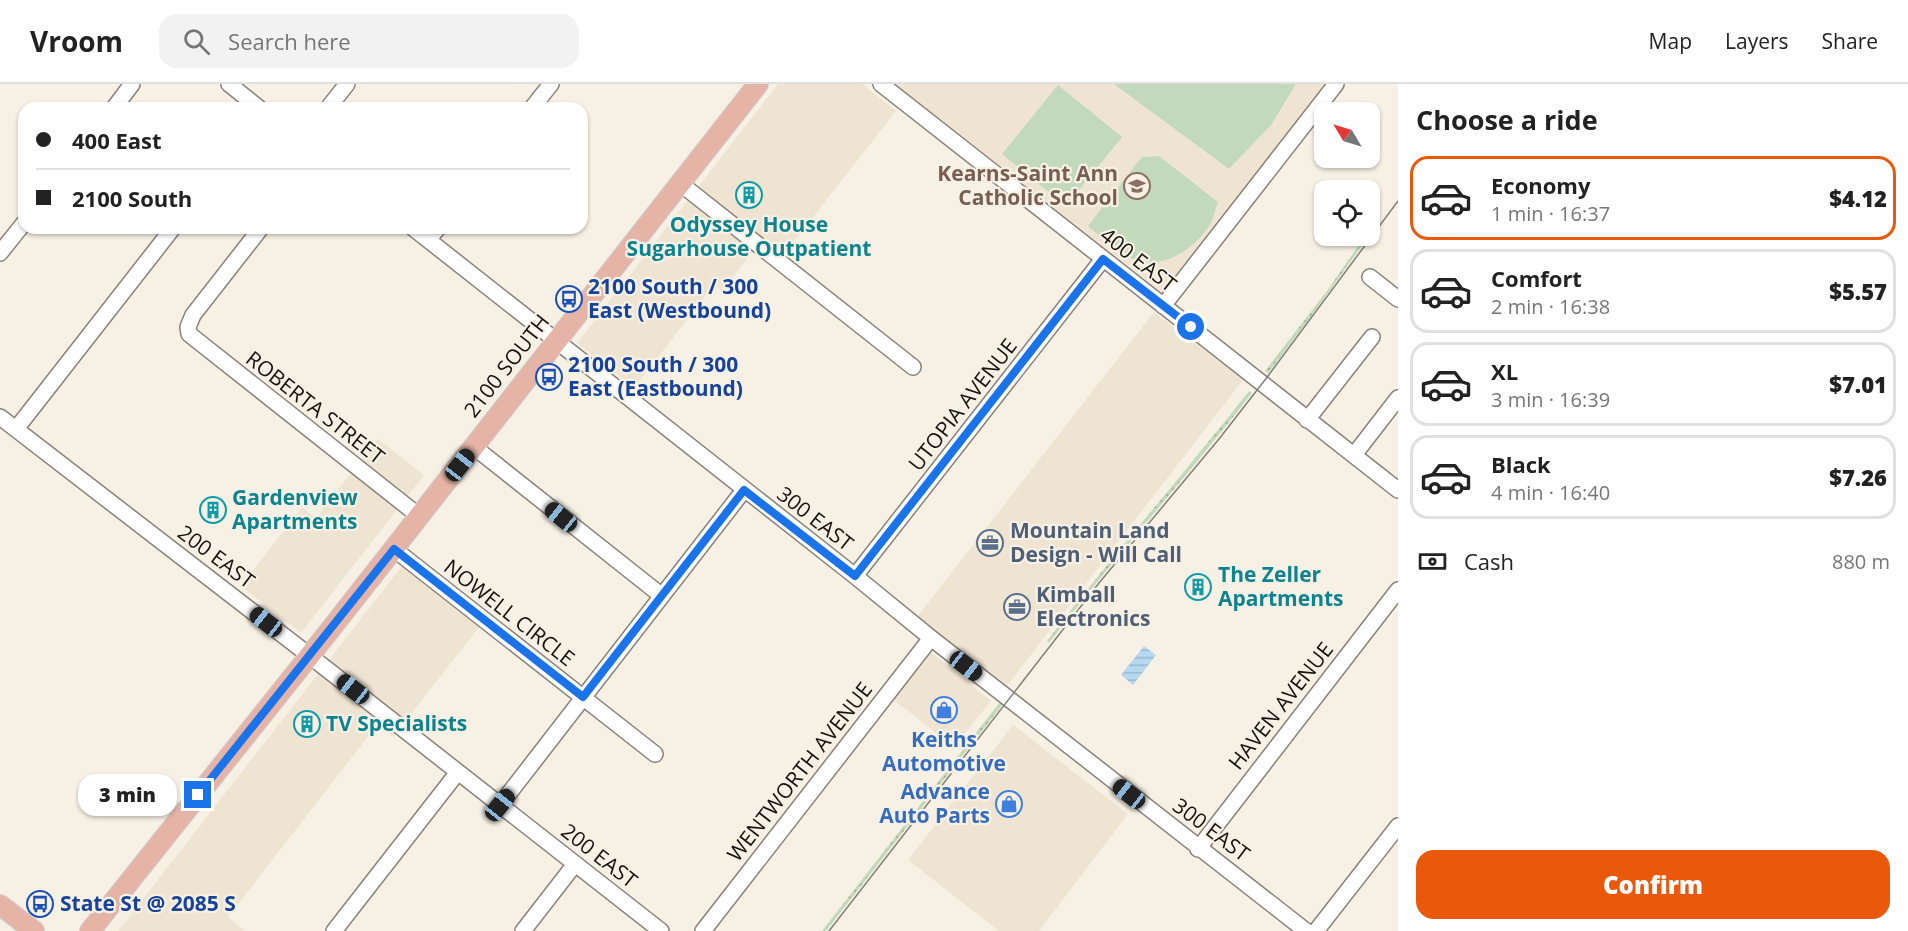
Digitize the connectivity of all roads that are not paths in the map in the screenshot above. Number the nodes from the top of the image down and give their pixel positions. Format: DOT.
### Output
graph roads {
  1 [pos="132,84"];
  2 [pos="229,84"];
  3 [pos="347,84"];
  4 [pos="551,84"];
  5 [pos="759,84"];
  6 [pos="881,84"];
  7 [pos="1336,84"];
  8 [pos="118,102"];
  9 [pos="252,102"];
  10 [pos="333,102"];
  11 [pos="537,102"];
  12 [pos="681,184"];
  13 [pos="18,230"];
  14 [pos="168,234"];
  15 [pos="256,234"];
  16 [pos="433,234"];
  17 [pos="0,253"];
  18 [pos="1103,259"];
  19 [pos="1370,278"];
  20 [pos="1398,299"];
  21 [pos="1163,306"];
  22 [pos="1372,337"];
  23 [pos="557,341"];
  24 [pos="913,367"];
  25 [pos="1398,398"];
  26 [pos="0,417"];
  27 [pos="1307,420"];
  28 [pos="16,429"];
  29 [pos="474,447"];
  30 [pos="1354,455"];
  31 [pos="744,490"];
  32 [pos="1398,490"];
  33 [pos="419,516"];
  34 [pos="394,549"];
  35 [pos="855,576"];
  36 [pos="1398,590"];
  37 [pos="662,596"];
  38 [pos="930,638"];
  39 [pos="310,656"];
  40 [pos="583,697"];
  41 [pos="655,754"];
  42 [pos="458,772"];
  43 [pos="500,805"];
  44 [pos="1398,826"];
  45 [pos="1198,849"];
  46 [pos="575,864"];
  47 [pos="0,904"];
  48 [pos="34,931"];
  49 [pos="90,931"];
  50 [pos="334,931"];
  51 [pos="523,931"];
  52 [pos="661,931"];
  53 [pos="703,931"];
  54 [pos="1306,931"];
  55 [pos="1316,931"];
  1 -- 8 [label="street"];
  2 -- 9 [label="street"];
  3 -- 10 [label="street"];
  4 -- 11 [label="street"];
  5 -- 12 [label="main road, 2100 SOUTH"];
  6 -- 18 [label="street, 400 EAST"];
  7 -- 21 [label="street"];
  12 -- 23 [label="main road, 2100 SOUTH"];
  12 -- 24 [label="street"];
  13 -- 17 [label="street"];
  14 -- 28 [label="street"];
  15 -- 33 [label="street, ROBERTA STREET"];
  16 -- 23 [label="street, 300 EAST"];
  18 -- 21 [label="street, 400 EAST"];
  18 -- 35 [label="street, UTOPIA AVENUE"];
  19 -- 20 [label="street"];
  21 -- 27 [label="street, 400 EAST"];
  22 -- 27 [label="street"];
  23 -- 29 [label="main road, 2100 SOUTH"];
  23 -- 31 [label="street, 300 EAST"];
  25 -- 30 [label="street"];
  26 -- 28 [label="street, 200 EAST"];
  27 -- 30 [label="street, 400 EAST"];
  28 -- 39 [label="street, 200 EAST"];
  29 -- 33 [label="main road, 2100 SOUTH"];
  29 -- 37 [label="street"];
  30 -- 32 [label="street, 400 EAST"];
  31 -- 35 [label="street, 300 EAST"];
  31 -- 37 [label="street"];
  33 -- 34 [label="main road, 2100 SOUTH"];
  34 -- 39 [label="main road, 2100 SOUTH"];
  34 -- 40 [label="street, NOWELL CIRCLE"];
  35 -- 38 [label="street, 300 EAST"];
  36 -- 45 [label="street, HAVEN AVENUE"];
  37 -- 40 [label="street"];
  38 -- 45 [label="street, 300 EAST"];
  38 -- 53 [label="street, WENTWORTH AVENUE"];
  39 -- 42 [label="street, 200 EAST"];
  39 -- 49 [label="main road, 2100 SOUTH"];
  40 -- 41 [label="street, NOWELL CIRCLE"];
  40 -- 43 [label="street"];
  42 -- 43 [label="street, 200 EAST"];
  42 -- 50 [label="street"];
  43 -- 46 [label="street, 200 EAST"];
  44 -- 55 [label="street"];
  45 -- 54 [label="street, 300 EAST"];
  46 -- 51 [label="street"];
  46 -- 52 [label="street, 200 EAST"];
  47 -- 48 [label="main road"];
}
